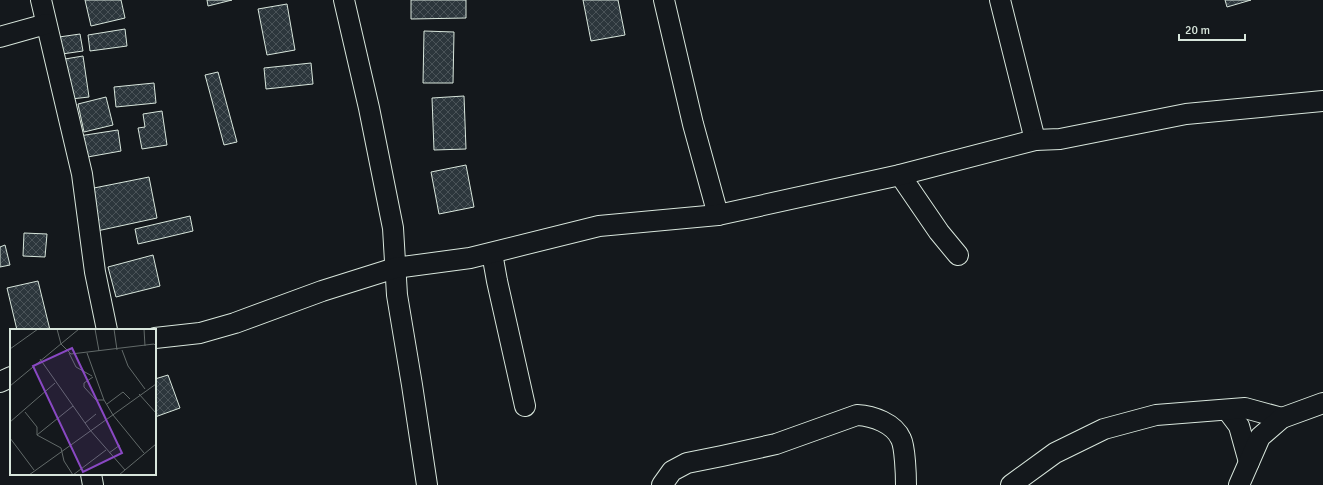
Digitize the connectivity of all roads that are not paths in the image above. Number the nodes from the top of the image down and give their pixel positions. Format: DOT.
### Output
graph roads {
  1 [pos="40,0"];
  2 [pos="344,0"];
  3 [pos="664,0"];
  4 [pos="1000,0"];
  5 [pos="46,24"];
  6 [pos="0,37"];
  7 [pos="1323,101"];
  8 [pos="1035,140"];
  9 [pos="900,175"];
  10 [pos="718,215"];
  11 [pos="492,252"];
  12 [pos="958,255"];
  13 [pos="395,268"];
  14 [pos="107,329"];
  15 [pos="156,338"];
  16 [pos="10,378"];
  17 [pos="0,382"];
  18 [pos="1323,403"];
  19 [pos="525,406"];
  20 [pos="1226,410"];
  21 [pos="1282,418"];
  22 [pos="1249,462"];
  23 [pos="91,475"];
  24 [pos="93,485"];
  25 [pos="427,485"];
  26 [pos="662,485"];
  27 [pos="906,485"];
  28 [pos="1011,485"];
  29 [pos="1239,485"];
  1 -- 5 [label="street"];
  2 -- 13 [label="street"];
  3 -- 10 [label="street"];
  4 -- 8 [label="street"];
  5 -- 6 [label="street"];
  5 -- 14 [label="street"];
  7 -- 8 [label="street"];
  8 -- 9 [label="street"];
  9 -- 10 [label="street"];
  9 -- 12 [label="street"];
  10 -- 11 [label="street"];
  11 -- 13 [label="street"];
  11 -- 19 [label="street"];
  13 -- 15 [label="street"];
  13 -- 25 [label="street"];
  16 -- 17 [label="street"];
  18 -- 21 [label="street"];
  20 -- 21 [label="street"];
  20 -- 22 [label="street"];
  20 -- 28 [label="street"];
  21 -- 22 [label="street"];
  22 -- 29 [label="street"];
  23 -- 24 [label="street"];
  26 -- 27 [label="street"];
}
